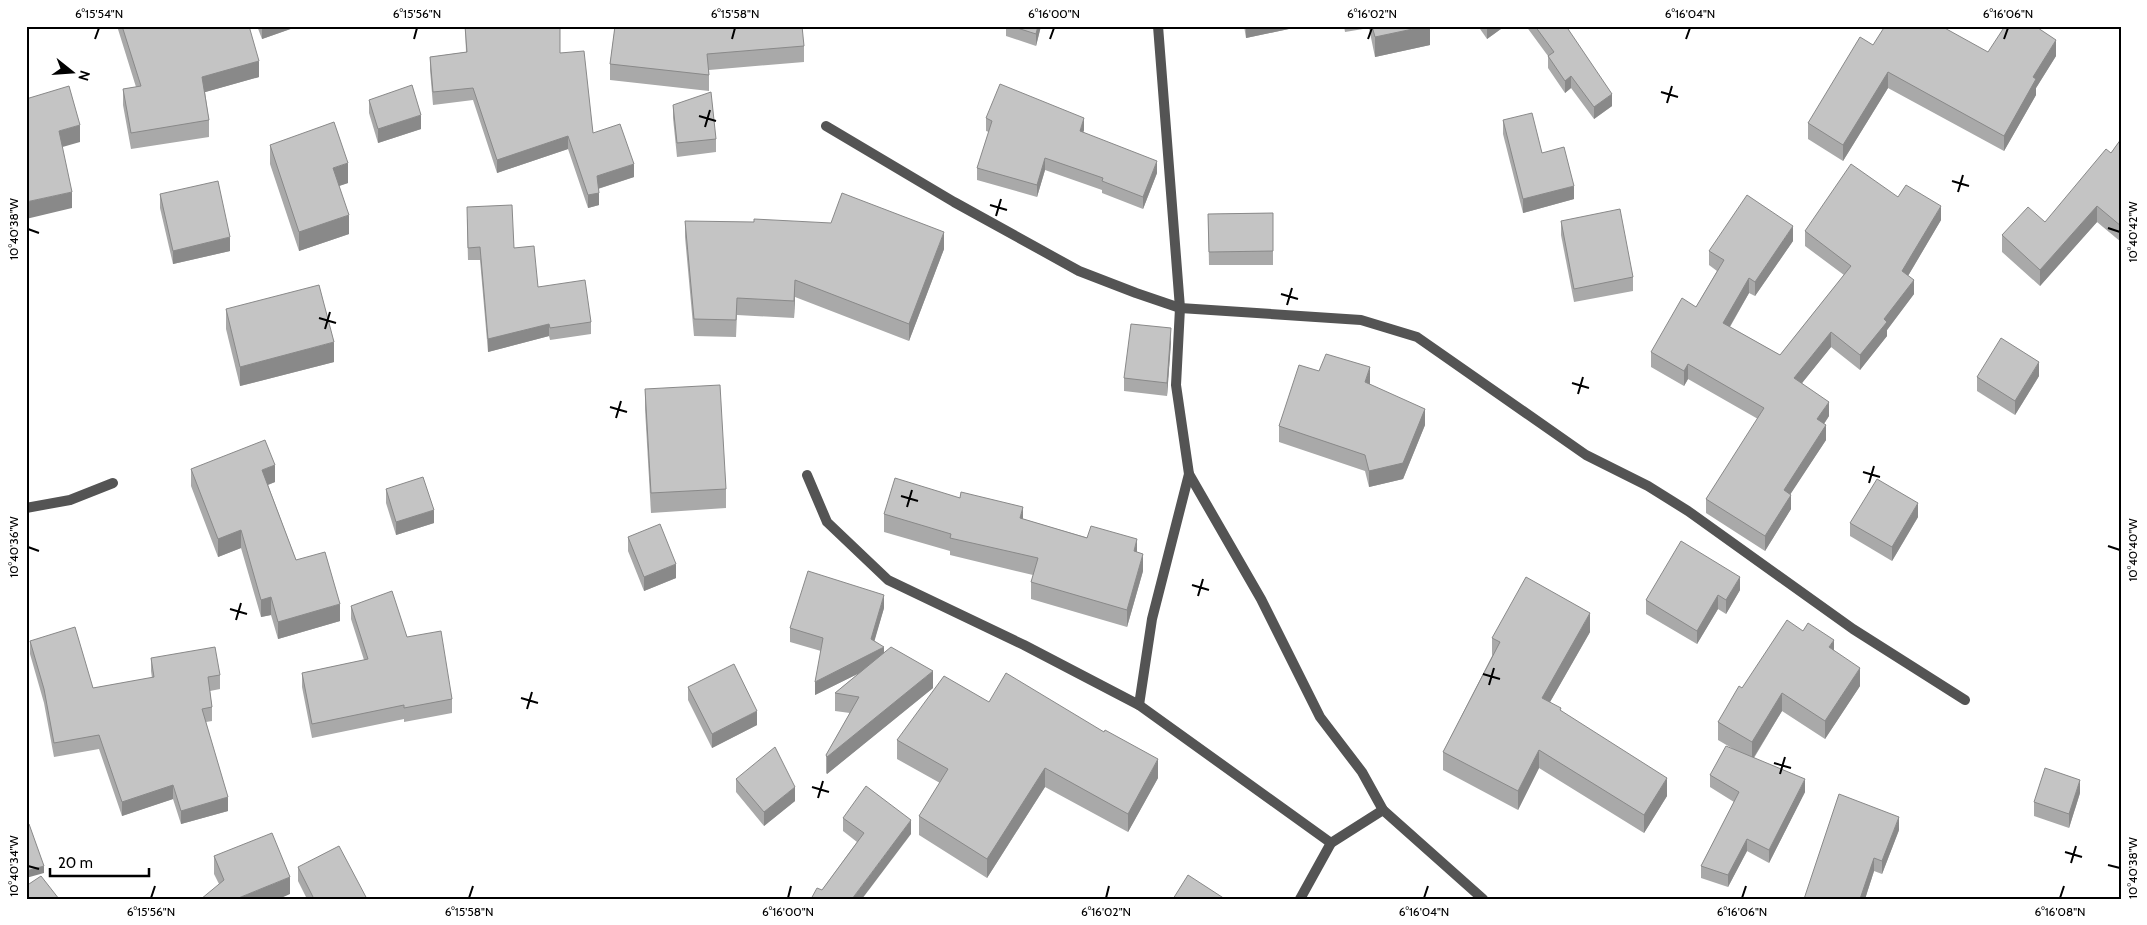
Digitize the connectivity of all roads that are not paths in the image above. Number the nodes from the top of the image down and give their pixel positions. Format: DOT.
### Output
graph roads {
  1 [pos="1158,26"];
  2 [pos="826,126"];
  3 [pos="1180,308"];
  4 [pos="1189,474"];
  5 [pos="807,475"];
  6 [pos="113,483"];
  7 [pos="26,508"];
  8 [pos="1965,700"];
  9 [pos="1139,705"];
  10 [pos="1383,810"];
  11 [pos="1331,843"];
  12 [pos="1300,899"];
  13 [pos="1483,899"];
  1 -- 3 [label="street"];
  2 -- 3 [label="street"];
  3 -- 4 [label="street"];
  3 -- 8 [label="street"];
  4 -- 9 [label="street"];
  4 -- 10 [label="street"];
  5 -- 9 [label="street"];
  6 -- 7 [label="street"];
  9 -- 11 [label="street"];
  10 -- 11 [label="street"];
  10 -- 13 [label="street"];
  11 -- 12 [label="street"];
}
